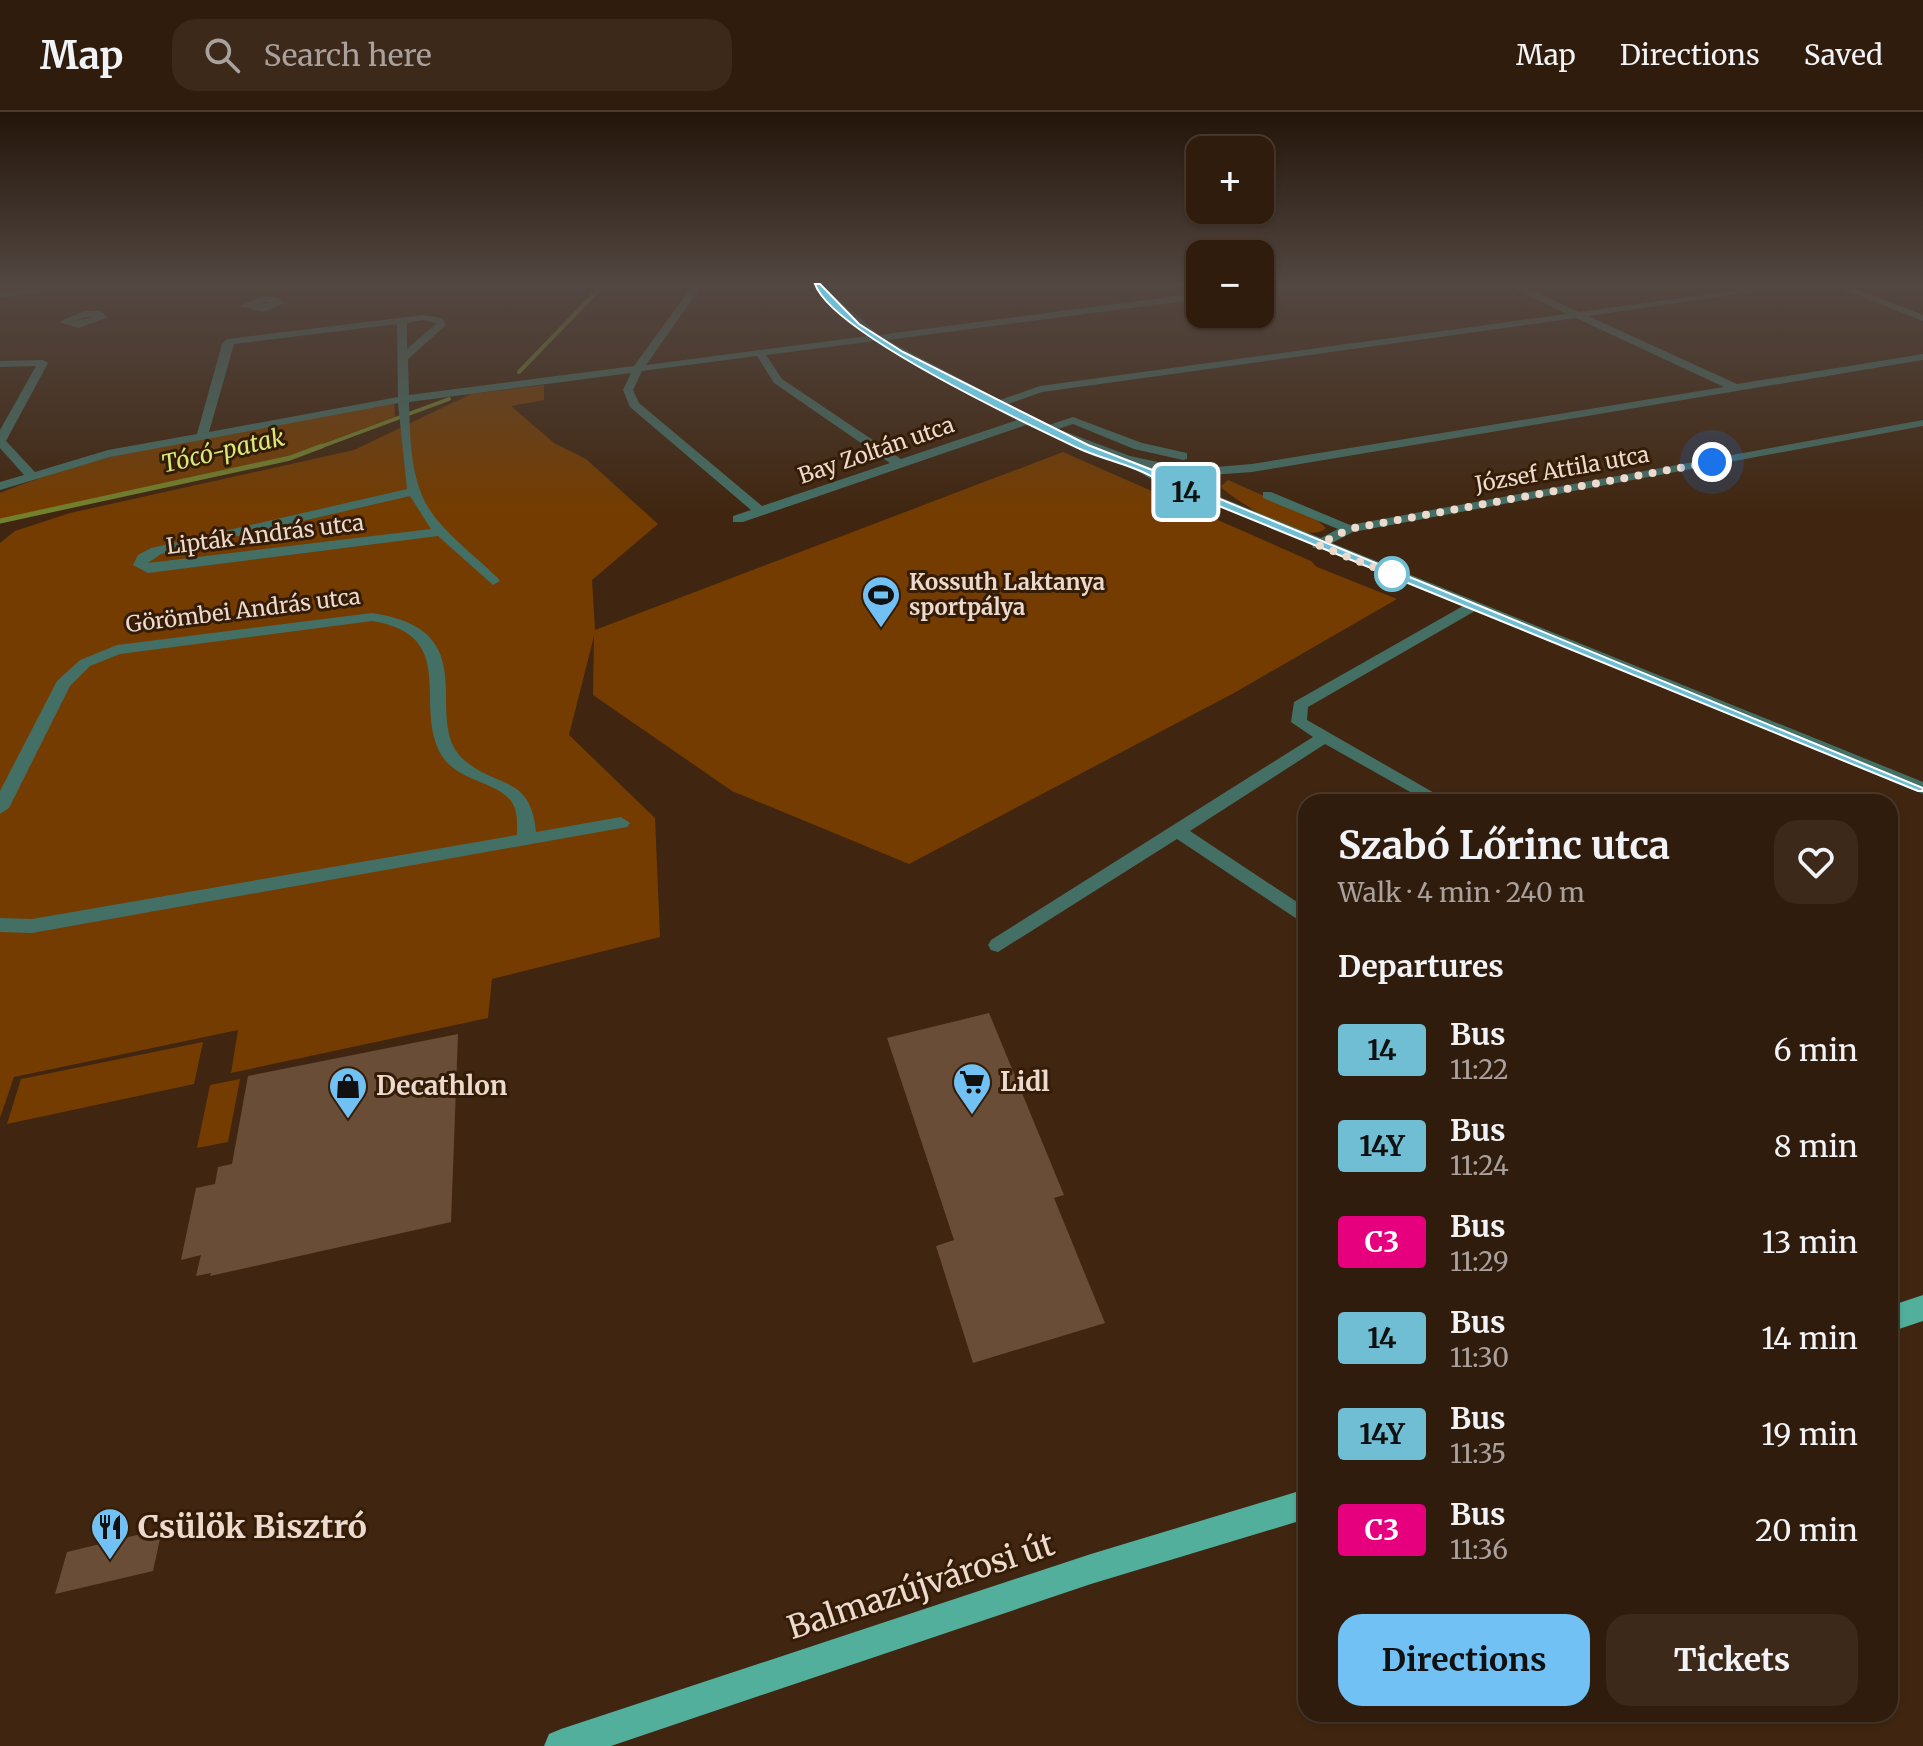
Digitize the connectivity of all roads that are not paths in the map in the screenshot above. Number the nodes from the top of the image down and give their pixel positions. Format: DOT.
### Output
graph roads {
  1 [pos="222,361"];
  2 [pos="403,361"];
  3 [pos="642,361"];
  4 [pos="684,361"];
  5 [pos="765,361"];
  6 [pos="918,361"];
  7 [pos="1244,361"];
  8 [pos="1677,361"];
  9 [pos="1897,361"];
  10 [pos="0,364"];
  11 [pos="638,367"];
  12 [pos="1736,388"];
  13 [pos="404,403"];
  14 [pos="999,404"];
  15 [pos="1028,420"];
  16 [pos="1923,423"];
  17 [pos="1048,429"];
  18 [pos="202,436"];
  19 [pos="0,441"];
  20 [pos="1183,456"];
  21 [pos="1121,460"];
  22 [pos="898,463"];
  23 [pos="1252,468"];
  24 [pos="1182,471"];
  25 [pos="1197,472"];
  26 [pos="31,475"];
  27 [pos="1166,481"];
  28 [pos="1213,483"];
  29 [pos="0,486"];
  30 [pos="412,492"];
  31 [pos="1195,492"];
  32 [pos="1267,495"];
  33 [pos="760,511"];
  34 [pos="1248,514"];
  35 [pos="738,519"];
  36 [pos="1349,529"];
  37 [pos="443,531"];
  38 [pos="1318,545"];
  39 [pos="493,581"];
  40 [pos="1472,607"];
  41 [pos="1324,737"];
  42 [pos="1923,788"];
  43 [pos="1427,794"];
  44 [pos="0,808"];
  45 [pos="621,823"];
  46 [pos="1179,832"];
  47 [pos="527,839"];
  48 [pos="1298,913"];
  49 [pos="0,925"];
  50 [pos="998,945"];
  51 [pos="1923,1308"];
  52 [pos="1898,1316"];
  53 [pos="1298,1506"];
  54 [pos="561,1746"];
  1 -- 18 [label="street"];
  2 -- 13 [label="street"];
  3 -- 11 [label="street"];
  4 -- 11 [label="street"];
  5 -- 22 [label="street"];
  6 -- 14 [label="street"];
  7 -- 14 [label="street"];
  8 -- 12 [label="street"];
  9 -- 12 [label="street"];
  10 -- 19 [label="street"];
  11 -- 13 [label="street"];
  11 -- 33 [label="street"];
  12 -- 23 [label="street"];
  13 -- 18 [label="street"];
  13 -- 30 [label="street"];
  14 -- 15 [label="street"];
  15 -- 17 [label="street"];
  15 -- 22 [label="street, Bay Zoltán utca"];
  16 -- 36 [label="street, József Attila utca"];
  17 -- 20 [label="street"];
  17 -- 21 [label="street"];
  18 -- 26 [label="street"];
  19 -- 26 [label="street"];
  21 -- 24 [label="street"];
  21 -- 27 [label="street"];
  22 -- 33 [label="street, Bay Zoltán utca"];
  23 -- 25 [label="street"];
  23 -- 28 [label="street"];
  24 -- 25 [label="street"];
  24 -- 27 [label="street"];
  25 -- 28 [label="street"];
  26 -- 29 [label="street"];
  27 -- 31 [label="street"];
  28 -- 31 [label="street"];
  28 -- 34 [label="street"];
  30 -- 37 [label="street"];
  30 -- 37 [label="street, Lipták András utca"];
  31 -- 34 [label="street"];
  32 -- 36 [label="street"];
  33 -- 35 [label="street, Bay Zoltán utca"];
  34 -- 38 [label="street"];
  36 -- 38 [label="street, József Attila utca"];
  37 -- 39 [label="street"];
  38 -- 40 [label="street"];
  40 -- 41 [label="street"];
  40 -- 42 [label="street"];
  41 -- 43 [label="street"];
  41 -- 46 [label="street"];
  44 -- 47 [label="street, Görömbei András utca"];
  45 -- 47 [label="street"];
  46 -- 48 [label="street"];
  46 -- 50 [label="street"];
  47 -- 49 [label="street"];
  51 -- 52 [label="main road"];
  53 -- 54 [label="main road, Balmazújvárosi út"];
}
